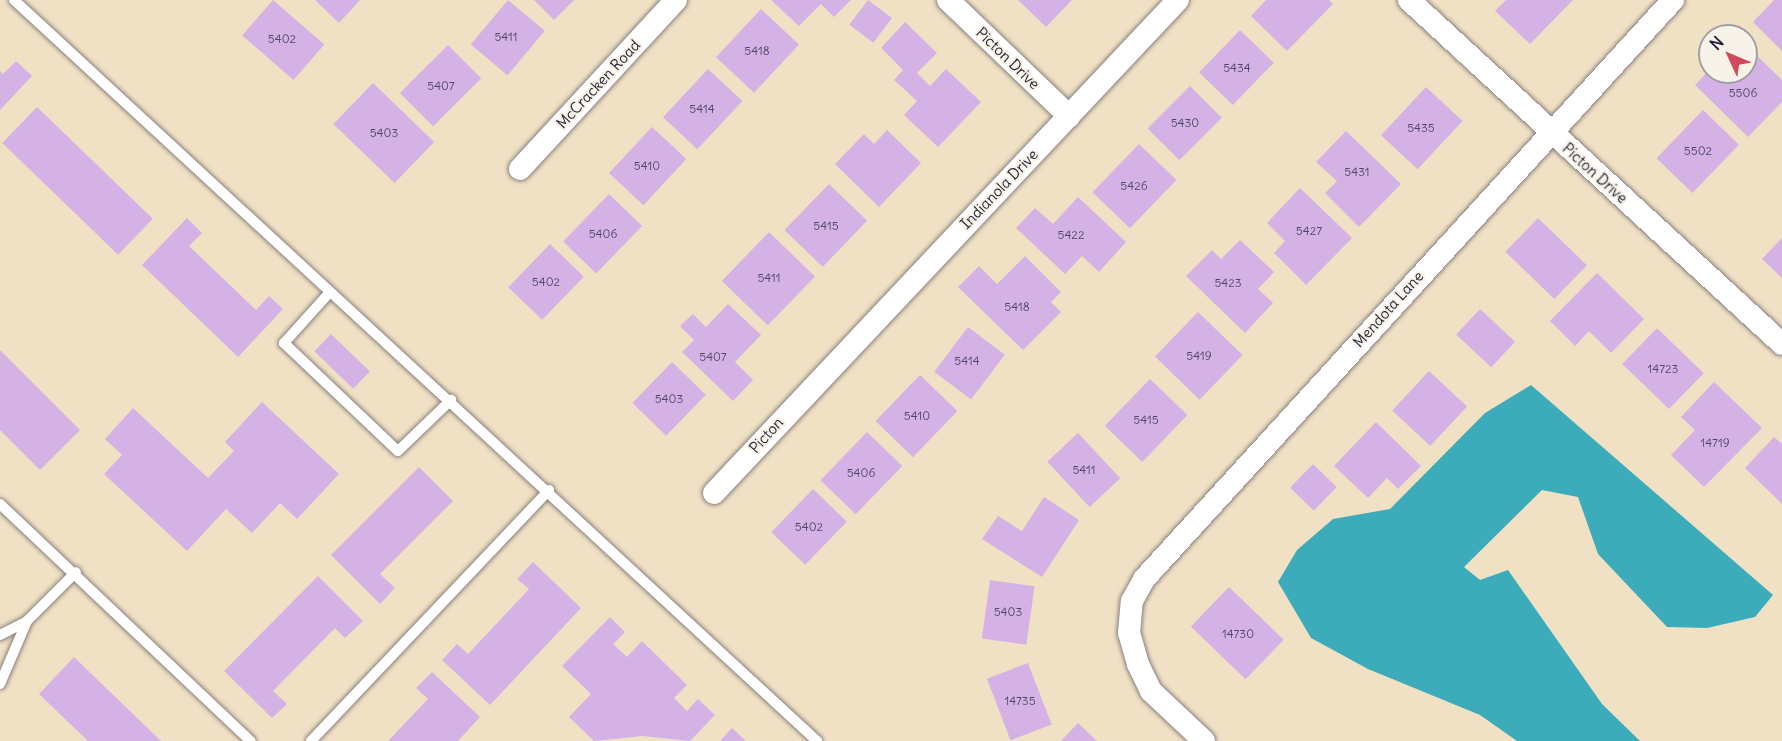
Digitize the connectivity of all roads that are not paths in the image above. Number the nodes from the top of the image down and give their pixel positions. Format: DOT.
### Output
graph roads {
  1 [pos="14,0"];
  2 [pos="676,0"];
  3 [pos="948,0"];
  4 [pos="1178,0"];
  5 [pos="1409,0"];
  6 [pos="1673,0"];
  7 [pos="1069,116"];
  8 [pos="1550,132"];
  9 [pos="520,169"];
  10 [pos="330,292"];
  11 [pos="1782,344"];
  12 [pos="818,378"];
  13 [pos="451,400"];
  14 [pos="549,490"];
  15 [pos="714,493"];
  16 [pos="0,504"];
  17 [pos="76,572"];
  18 [pos="27,621"];
  19 [pos="0,635"];
  20 [pos="0,684"];
  21 [pos="251,741"];
  22 [pos="311,741"];
  23 [pos="818,741"];
  24 [pos="1204,741"];
  1 -- 10 [label="lane"];
  2 -- 9 [label="street, McCracken Road"];
  3 -- 7 [label="street, Picton Drive"];
  4 -- 7 [label="street, Indianola Drive"];
  5 -- 8 [label="street, Picton Drive"];
  6 -- 8 [label="street, Mendota Lane"];
  7 -- 12 [label="street, Indianola Drive"];
  8 -- 11 [label="street, Picton Drive"];
  8 -- 24 [label="street, Mendota Lane"];
  10 -- 13 [label="lane"];
  10 -- 13 [label="lane"];
  12 -- 15 [label="street, Picton"];
  13 -- 14 [label="lane"];
  14 -- 22 [label="lane"];
  14 -- 23 [label="lane"];
  16 -- 17 [label="lane"];
  17 -- 18 [label="lane"];
  17 -- 21 [label="lane"];
  18 -- 19 [label="lane"];
  18 -- 20 [label="lane"];
}
